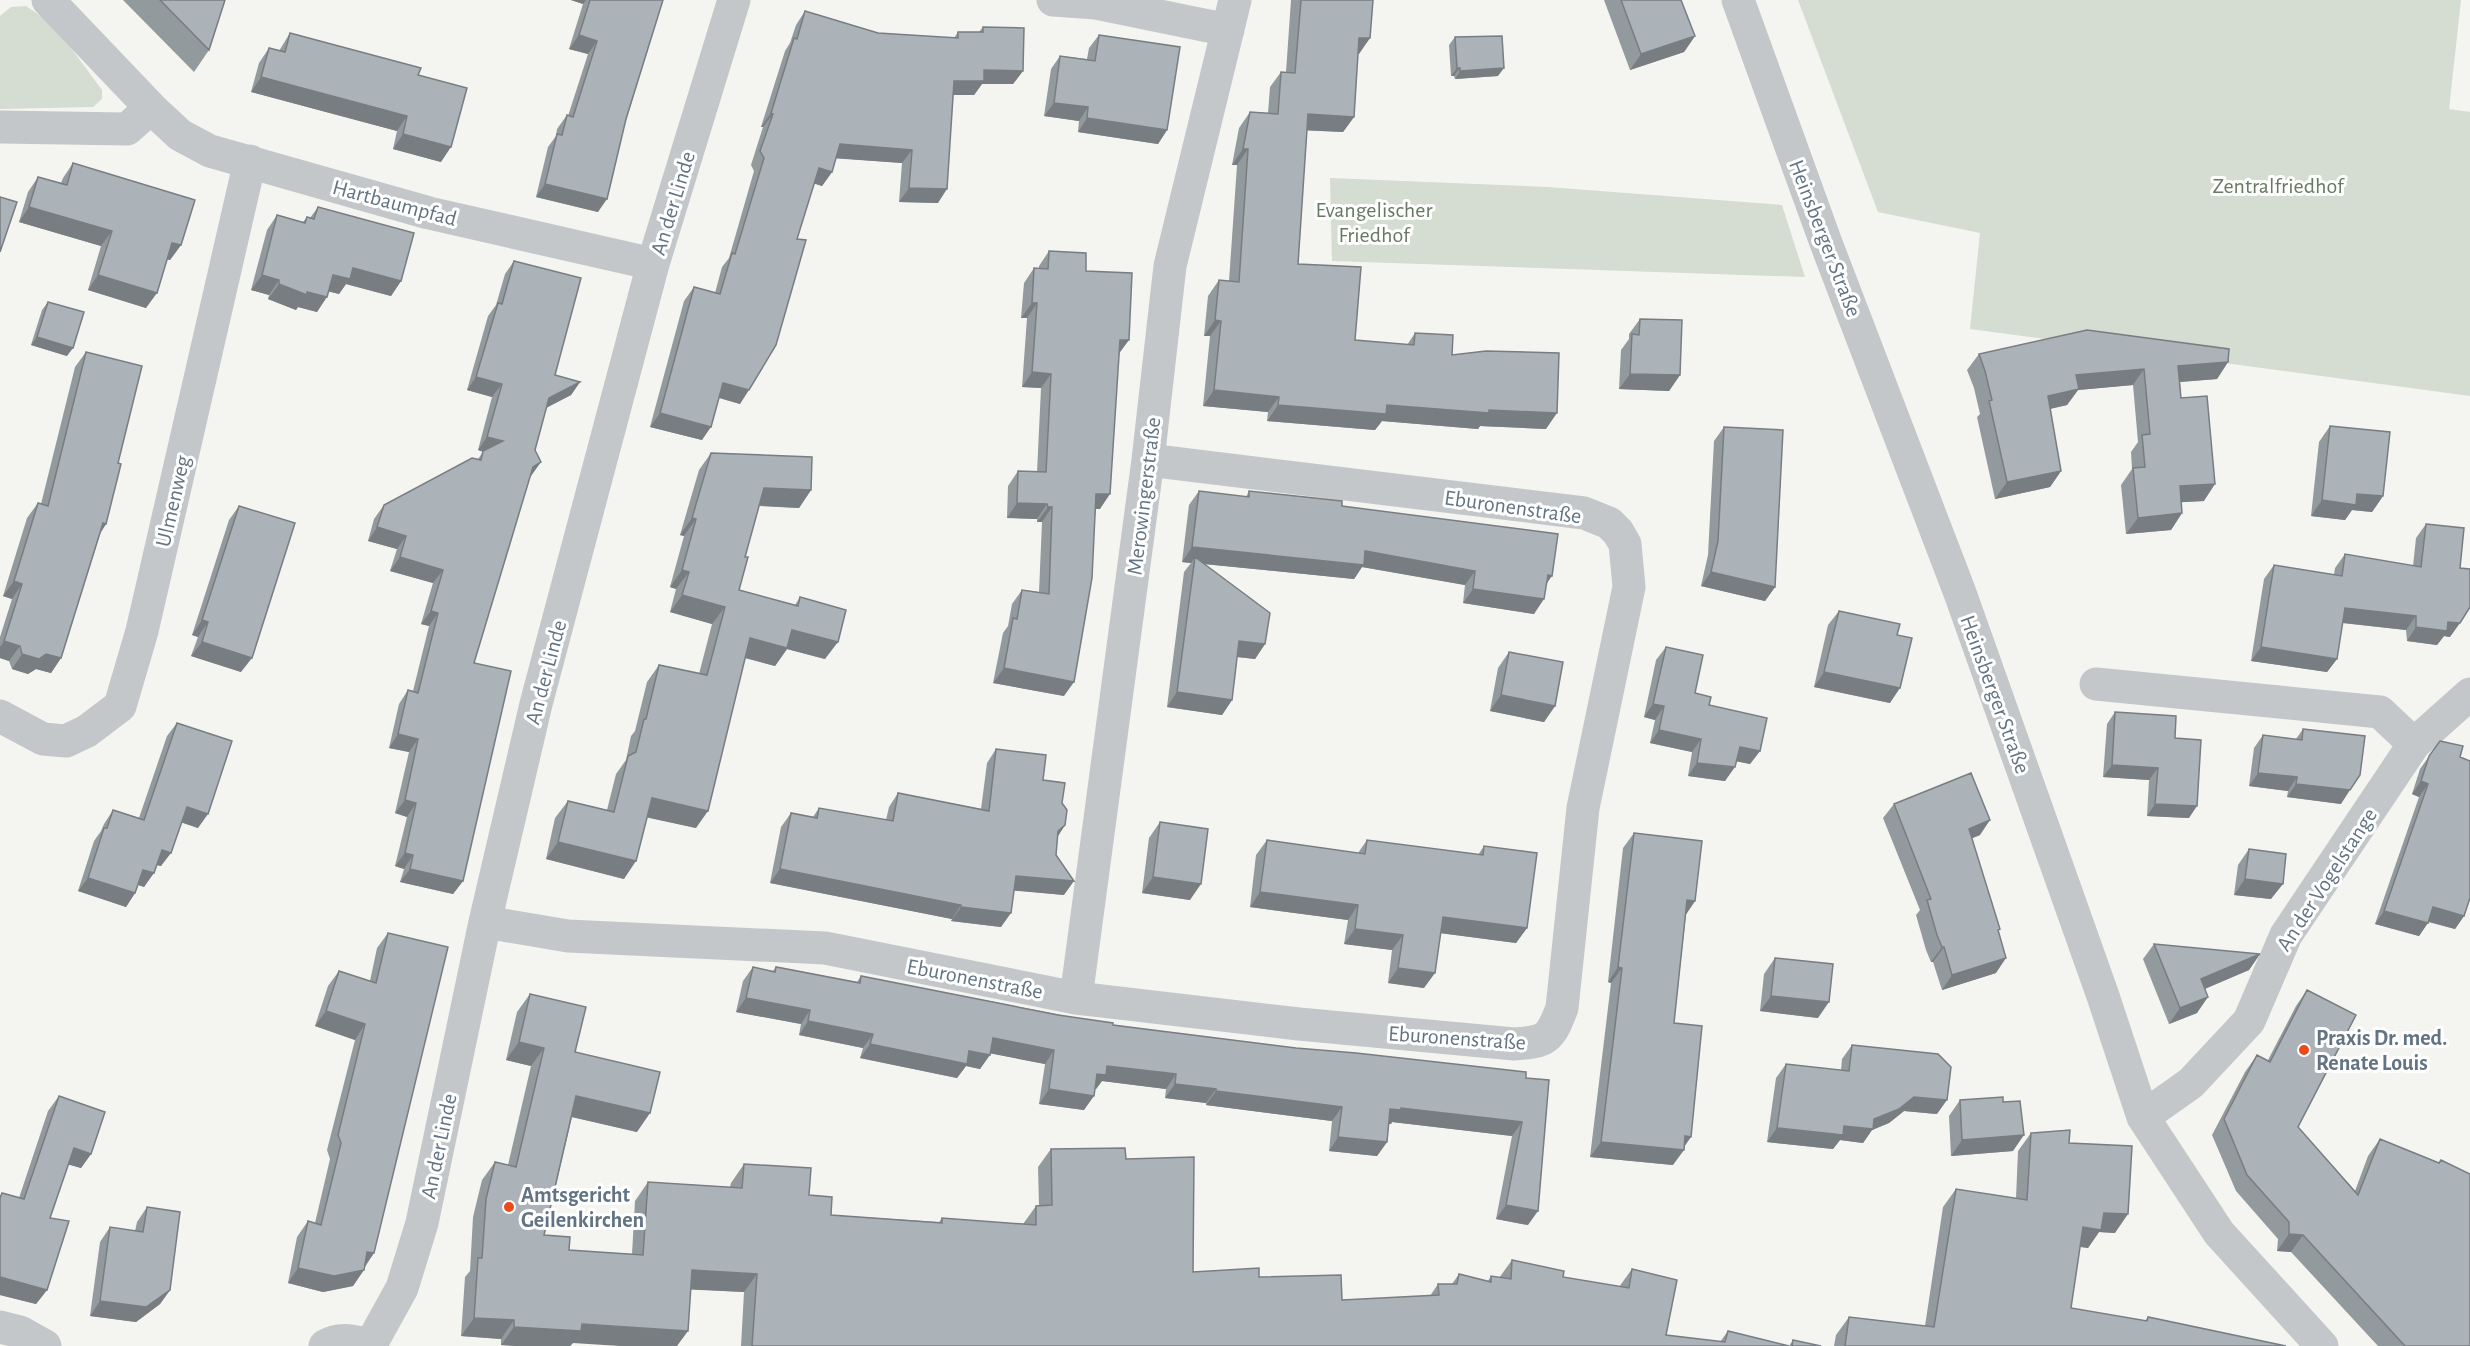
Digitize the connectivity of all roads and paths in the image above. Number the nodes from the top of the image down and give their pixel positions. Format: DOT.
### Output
graph roads {
  1 [pos="48,0"];
  2 [pos="734,0"];
  3 [pos="1053,0"];
  4 [pos="1738,0"];
  5 [pos="1232,15"];
  6 [pos="151,108"];
  7 [pos="0,128"];
  8 [pos="250,161"];
  9 [pos="653,264"];
  10 [pos="1148,460"];
  11 [pos="2096,684"];
  12 [pos="2470,694"];
  13 [pos="0,716"];
  14 [pos="2414,744"];
  15 [pos="485,922"];
  16 [pos="1076,998"];
  17 [pos="2143,1117"];
  18 [pos="0,1327"];
  19 [pos="45,1346"];
  20 [pos="324,1346"];
  21 [pos="370,1346"];
  22 [pos="2322,1346"];
  1 -- 6 [label="street, Hartbaumpfad"];
  2 -- 9 [label="street, An der Linde"];
  3 -- 5 [label="street"];
  4 -- 17 [label="street, Heinsberger Straße"];
  5 -- 10 [label="street, Merowingerstraße"];
  6 -- 7 [label="street"];
  6 -- 8 [label="street, Hartbaumpfad"];
  8 -- 9 [label="street, Hartbaumpfad"];
  8 -- 13 [label="street, Ulmenweg"];
  9 -- 15 [label="street, An der Linde"];
  10 -- 16 [label="street, Merowingerstraße"];
  10 -- 16 [label="street, Eburonenstraße"];
  11 -- 14 [label="street"];
  12 -- 14 [label="street, An der Vogelstange"];
  14 -- 17 [label="street, An der Vogelstange"];
  15 -- 16 [label="street, Eburonenstraße"];
  15 -- 21 [label="street, An der Linde"];
  17 -- 22 [label="street, Heinsberger Straße"];
  18 -- 19 [label="street"];
  20 -- 21 [label="street"];
}
